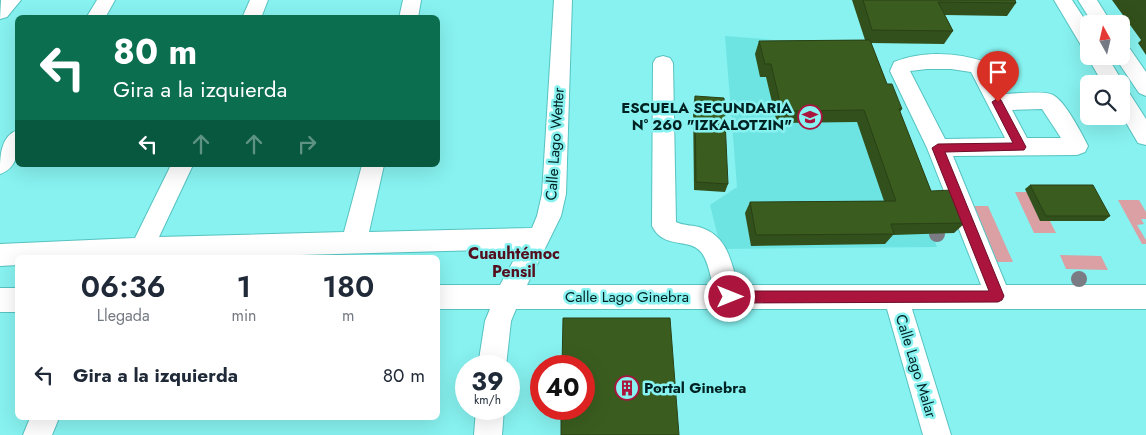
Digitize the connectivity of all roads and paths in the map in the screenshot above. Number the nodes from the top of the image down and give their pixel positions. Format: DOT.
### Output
graph roads {
  1 [pos="12,0"];
  2 [pos="106,0"];
  3 [pos="259,0"];
  4 [pos="412,0"];
  5 [pos="563,0"];
  6 [pos="1063,0"];
  7 [pos="1087,0"];
  8 [pos="0,13"];
  9 [pos="97,15"];
  10 [pos="252,15"];
  11 [pos="409,15"];
  12 [pos="1097,15"];
  13 [pos="1080,27"];
  14 [pos="663,63"];
  15 [pos="1130,64"];
  16 [pos="1146,88"];
  17 [pos="998,102"];
  18 [pos="1130,110"];
  19 [pos="1146,136"];
  20 [pos="15,142"];
  21 [pos="1021,147"];
  22 [pos="938,148"];
  23 [pos="0,165"];
  24 [pos="181,167"];
  25 [pos="373,167"];
  26 [pos="539,238"];
  27 [pos="354,242"];
  28 [pos="140,253"];
  29 [pos="0,255"];
  30 [pos="998,296"];
  31 [pos="440,297"];
  32 [pos="507,297"];
  33 [pos="730,297"];
  34 [pos="896,297"];
  35 [pos="1146,297"];
  36 [pos="0,300"];
  37 [pos="15,300"];
  38 [pos="493,355"];
  39 [pos="44,420"];
  40 [pos="489,420"];
  41 [pos="37,435"];
  42 [pos="488,435"];
  43 [pos="937,435"];
  1 -- 8 [label="street"];
  2 -- 9 [label="street"];
  3 -- 10 [label="street"];
  4 -- 11 [label="street"];
  5 -- 26 [label="street, Calle Lago Wetter"];
  6 -- 13 [label="street"];
  7 -- 12 [label="street"];
  14 -- 33 [label="street"];
  15 -- 16 [label="street"];
  17 -- 21 [label="street"];
  17 -- 21 [label="street"];
  17 -- 22 [label="street"];
  18 -- 19 [label="street"];
  20 -- 23 [label="street"];
  21 -- 22 [label="street"];
  22 -- 30 [label="street"];
  24 -- 28 [label="street"];
  25 -- 27 [label="street"];
  26 -- 27 [label="street"];
  26 -- 32 [label="street, Calle Lago Wetter"];
  27 -- 28 [label="street"];
  28 -- 29 [label="street"];
  30 -- 34 [label="street, Calle Lago Ginebra"];
  30 -- 35 [label="street, Calle Lago Ginebra"];
  31 -- 32 [label="street, Calle Lago Ginebra"];
  32 -- 33 [label="street, Calle Lago Ginebra"];
  32 -- 38 [label="street, Calle Lago Wetter"];
  33 -- 34 [label="street, Calle Lago Ginebra"];
  34 -- 43 [label="street, Calle Lago Malar"];
  36 -- 37 [label="street"];
  39 -- 41 [label="street"];
  40 -- 42 [label="street"];
}
